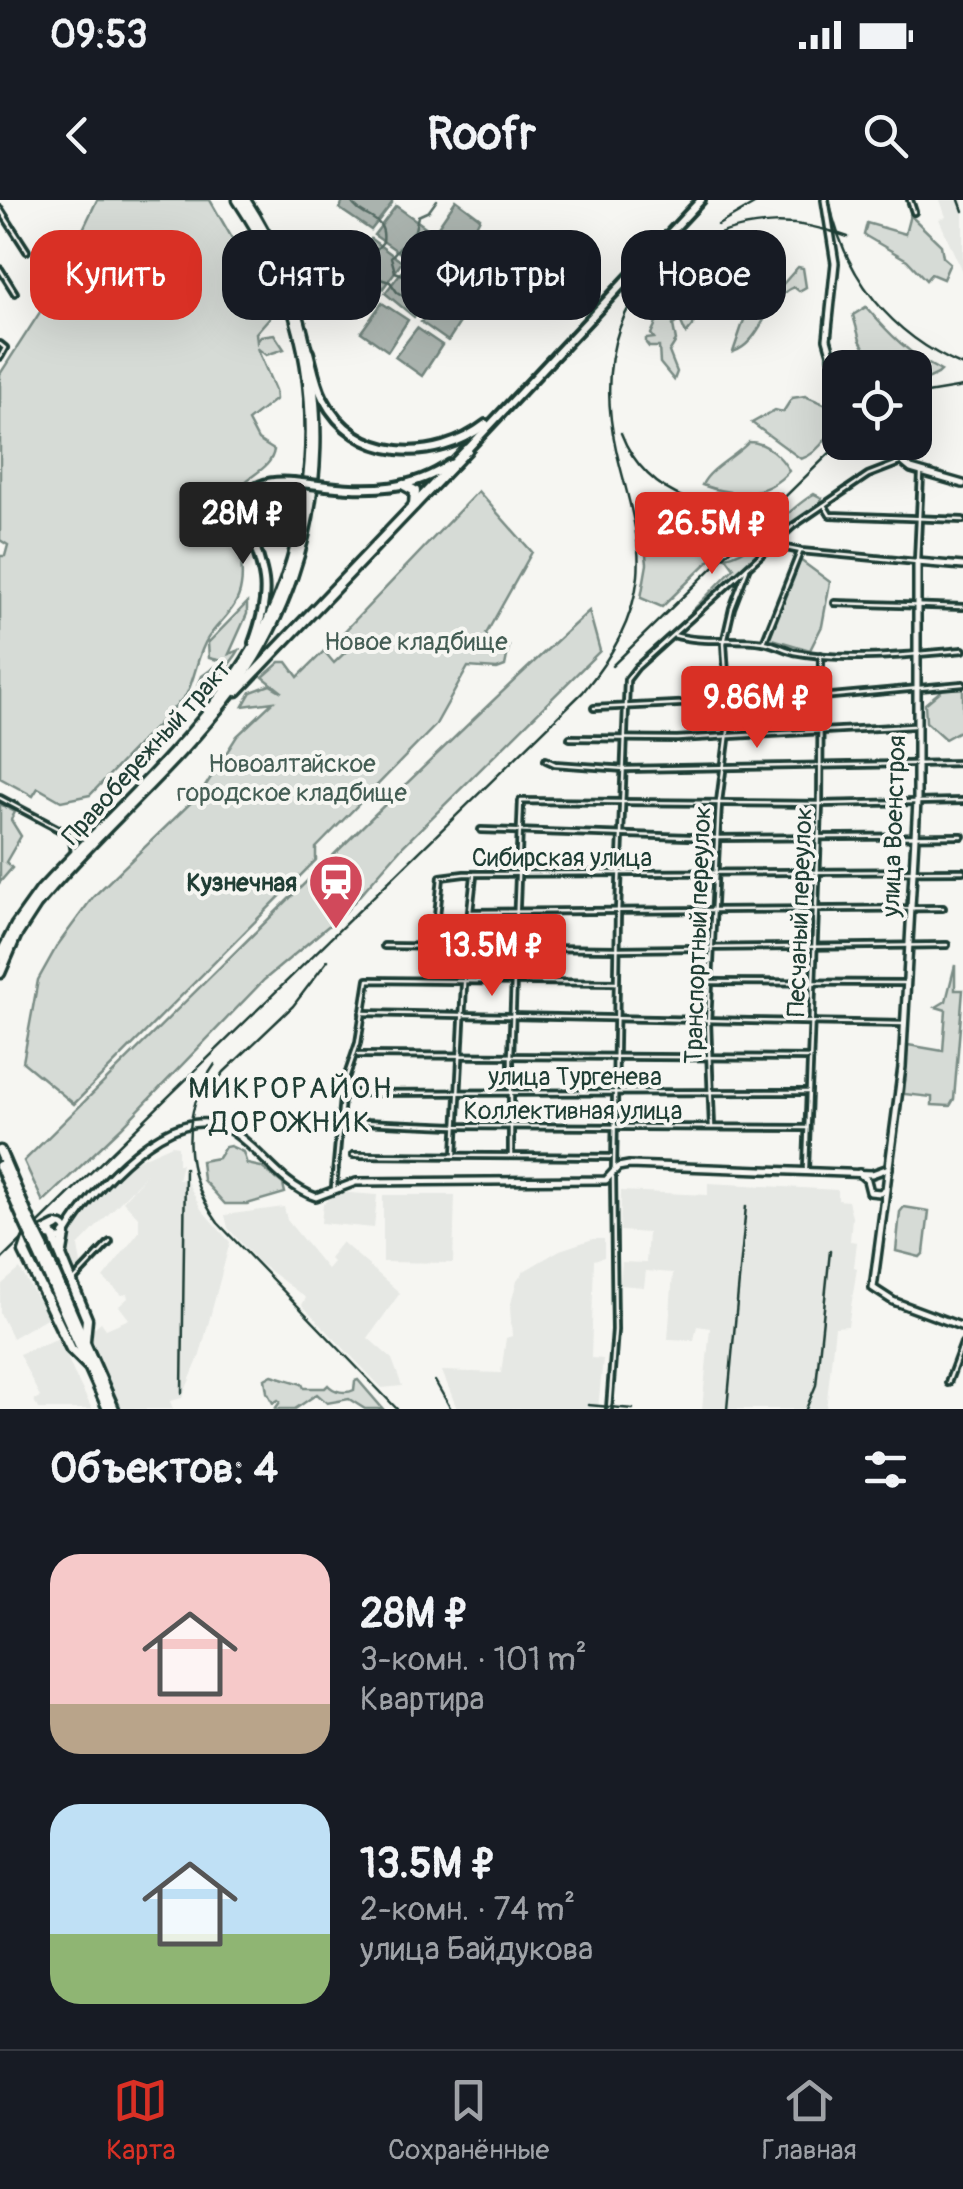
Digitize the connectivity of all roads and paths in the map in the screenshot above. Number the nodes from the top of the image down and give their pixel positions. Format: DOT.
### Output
graph roads {
  1 [pos="241,200"];
  2 [pos="701,200"];
  3 [pos="824,200"];
  4 [pos="910,200"];
  5 [pos="0,209"];
  6 [pos="914,212"];
  7 [pos="26,250"];
  8 [pos="0,269"];
  9 [pos="15,293"];
  10 [pos="306,338"];
  11 [pos="0,344"];
  12 [pos="830,350"];
  13 [pos="0,356"];
  14 [pos="503,411"];
  15 [pos="467,450"];
  16 [pos="900,462"];
  17 [pos="921,473"];
  18 [pos="963,484"];
  19 [pos="404,485"];
  20 [pos="250,495"];
  21 [pos="824,504"];
  22 [pos="305,505"];
  23 [pos="412,508"];
  24 [pos="920,518"];
  25 [pos="963,520"];
  26 [pos="775,541"];
  27 [pos="800,551"];
  28 [pos="917,562"];
  29 [pos="963,566"];
  30 [pos="747,568"];
  31 [pos="836,603"];
  32 [pos="915,606"];
  33 [pos="963,607"];
  34 [pos="672,635"];
  35 [pos="724,642"];
  36 [pos="764,642"];
  37 [pos="963,650"];
  38 [pos="249,654"];
  39 [pos="821,655"];
  40 [pos="916,655"];
  41 [pos="963,684"];
  42 [pos="917,689"];
  43 [pos="821,697"];
  44 [pos="728,701"];
  45 [pos="594,708"];
  46 [pos="626,708"];
  47 [pos="917,725"];
  48 [pos="820,731"];
  49 [pos="728,735"];
  50 [pos="570,738"];
  51 [pos="186,739"];
  52 [pos="625,739"];
  53 [pos="546,760"];
  54 [pos="963,762"];
  55 [pos="918,764"];
  56 [pos="820,766"];
  57 [pos="624,768"];
  58 [pos="722,768"];
  59 [pos="0,798"];
  60 [pos="917,801"];
  61 [pos="963,801"];
  62 [pos="719,802"];
  63 [pos="624,803"];
  64 [pos="820,804"];
  65 [pos="481,830"];
  66 [pos="64,832"];
  67 [pos="519,832"];
  68 [pos="622,836"];
  69 [pos="962,836"];
  70 [pos="90,838"];
  71 [pos="718,838"];
  72 [pos="818,838"];
  73 [pos="914,839"];
  74 [pos="74,856"];
  75 [pos="963,871"];
  76 [pos="816,872"];
  77 [pos="912,872"];
  78 [pos="620,873"];
  79 [pos="474,874"];
  80 [pos="519,874"];
  81 [pos="714,874"];
  82 [pos="943,908"];
  83 [pos="909,909"];
  84 [pos="714,910"];
  85 [pos="815,910"];
  86 [pos="471,912"];
  87 [pos="517,912"];
  88 [pos="618,912"];
  89 [pos="438,916"];
  90 [pos="908,944"];
  91 [pos="947,944"];
  92 [pos="384,946"];
  93 [pos="814,946"];
  94 [pos="466,948"];
  95 [pos="515,948"];
  96 [pos="617,948"];
  97 [pos="713,948"];
  98 [pos="0,956"];
  99 [pos="0,973"];
  100 [pos="464,982"];
  101 [pos="710,982"];
  102 [pos="513,983"];
  103 [pos="616,983"];
  104 [pos="814,983"];
  105 [pos="906,983"];
  106 [pos="362,1013"];
  107 [pos="462,1016"];
  108 [pos="512,1016"];
  109 [pos="616,1019"];
  110 [pos="708,1022"];
  111 [pos="812,1022"];
  112 [pos="904,1024"];
  113 [pos="358,1043"];
  114 [pos="368,1053"];
  115 [pos="355,1055"];
  116 [pos="459,1056"];
  117 [pos="510,1056"];
  118 [pos="616,1056"];
  119 [pos="811,1058"];
  120 [pos="709,1059"];
  121 [pos="808,1092"];
  122 [pos="342,1093"];
  123 [pos="457,1093"];
  124 [pos="512,1093"];
  125 [pos="616,1094"];
  126 [pos="710,1094"];
  127 [pos="339,1121"];
  128 [pos="455,1126"];
  129 [pos="511,1126"];
  130 [pos="712,1127"];
  131 [pos="615,1128"];
  132 [pos="807,1128"];
  133 [pos="0,1150"];
  134 [pos="454,1154"];
  135 [pos="353,1155"];
  136 [pos="511,1155"];
  137 [pos="614,1156"];
  138 [pos="0,1166"];
  139 [pos="889,1168"];
  140 [pos="806,1171"];
  141 [pos="881,1173"];
  142 [pos="613,1176"];
  143 [pos="869,1177"];
  144 [pos="887,1180"];
  145 [pos="334,1191"];
  146 [pos="882,1193"];
  147 [pos="79,1214"];
  148 [pos="27,1220"];
  149 [pos="56,1226"];
  150 [pos="39,1234"];
  151 [pos="65,1235"];
  152 [pos="53,1236"];
  153 [pos="110,1242"];
  154 [pos="40,1249"];
  155 [pos="62,1257"];
  156 [pos="72,1282"];
  157 [pos="73,1315"];
  158 [pos="86,1319"];
  159 [pos="963,1326"];
  160 [pos="963,1343"];
  161 [pos="79,1347"];
  162 [pos="948,1383"];
  163 [pos="111,1409"];
  164 [pos="610,1409"];
  1 -- 10 [label="highway, Правобережный тракт"];
  1 -- 22 [label="highway, Правобережный тракт"];
  2 -- 14 [label="main road"];
  3 -- 12 [label="street"];
  4 -- 6 [label="street"];
  5 -- 7 [label="street"];
  8 -- 9 [label="street"];
  10 -- 14 [label="main road"];
  10 -- 51 [label="highway, Правобережный тракт"];
  11 -- 13 [label="street"];
  14 -- 15 [label="main road"];
  15 -- 19 [label="main road"];
  15 -- 23 [label="highway"];
  16 -- 17 [label="street"];
  16 -- 21 [label="street"];
  17 -- 18 [label="street"];
  17 -- 24 [label="street, улица Военстроя"];
  19 -- 20 [label="main road, bridge"];
  19 -- 23 [label="highway"];
  20 -- 22 [label="highway"];
  20 -- 38 [label="main road"];
  21 -- 24 [label="street"];
  21 -- 26 [label="street"];
  22 -- 38 [label="highway, Правобережный тракт"];
  23 -- 51 [label="highway"];
  24 -- 25 [label="street"];
  24 -- 28 [label="street, улица Военстроя"];
  26 -- 27 [label="street"];
  26 -- 30 [label="street"];
  27 -- 28 [label="street"];
  27 -- 36 [label="street"];
  28 -- 29 [label="street"];
  28 -- 32 [label="street, улица Военстроя"];
  30 -- 34 [label="street"];
  30 -- 35 [label="street, Транспортный переулок"];
  31 -- 32 [label="street"];
  32 -- 33 [label="street"];
  32 -- 40 [label="street, улица Военстроя"];
  34 -- 35 [label="street"];
  34 -- 46 [label="street"];
  35 -- 36 [label="street"];
  35 -- 44 [label="street, Транспортный переулок"];
  36 -- 39 [label="street"];
  37 -- 40 [label="street"];
  38 -- 51 [label="highway, Правобережный тракт"];
  39 -- 40 [label="street"];
  39 -- 43 [label="street, Песчаный переулок"];
  40 -- 42 [label="street, улица Военстроя"];
  41 -- 42 [label="street"];
  42 -- 43 [label="street"];
  42 -- 47 [label="street, улица Военстроя"];
  43 -- 44 [label="street"];
  43 -- 48 [label="street, Песчаный переулок"];
  44 -- 46 [label="street"];
  44 -- 49 [label="street, Транспортный переулок"];
  45 -- 46 [label="street"];
  46 -- 52 [label="street"];
  47 -- 48 [label="street"];
  47 -- 55 [label="street, улица Военстроя"];
  48 -- 49 [label="street"];
  48 -- 56 [label="street, Песчаный переулок"];
  49 -- 52 [label="street"];
  49 -- 58 [label="street, Транспортный переулок"];
  50 -- 52 [label="street"];
  51 -- 70 [label="highway, Правобережный тракт"];
  51 -- 99 [label="highway, Правобережный тракт"];
  52 -- 57 [label="street"];
  53 -- 57 [label="street"];
  54 -- 55 [label="street"];
  55 -- 56 [label="street"];
  55 -- 60 [label="street, улица Военстроя"];
  56 -- 58 [label="street"];
  56 -- 64 [label="street, Песчаный переулок"];
  57 -- 58 [label="street"];
  57 -- 63 [label="street"];
  58 -- 62 [label="street, Транспортный переулок"];
  59 -- 66 [label="street"];
  60 -- 61 [label="street"];
  60 -- 64 [label="street"];
  60 -- 73 [label="street, улица Военстроя"];
  62 -- 63 [label="street"];
  62 -- 64 [label="street"];
  62 -- 71 [label="street, Транспортный переулок"];
  63 -- 67 [label="street"];
  63 -- 68 [label="street"];
  64 -- 72 [label="street, Песчаный переулок"];
  65 -- 67 [label="street"];
  66 -- 70 [label="street"];
  66 -- 74 [label="street"];
  67 -- 68 [label="street"];
  67 -- 80 [label="street"];
  68 -- 71 [label="street"];
  68 -- 78 [label="street"];
  69 -- 73 [label="street"];
  70 -- 74 [label="highway, Правобережный тракт"];
  71 -- 72 [label="street"];
  71 -- 81 [label="street, Транспортный переулок"];
  72 -- 73 [label="street"];
  72 -- 76 [label="street, Песчаный переулок"];
  73 -- 77 [label="street, улица Военстроя"];
  74 -- 98 [label="highway, Правобережный тракт"];
  75 -- 77 [label="street, Сибирская улица"];
  76 -- 77 [label="street, Сибирская улица"];
  76 -- 81 [label="street, Сибирская улица"];
  76 -- 85 [label="street, Песчаный переулок"];
  77 -- 83 [label="street, улица Военстроя"];
  78 -- 80 [label="street, Сибирская улица"];
  78 -- 81 [label="street, Сибирская улица"];
  78 -- 88 [label="street"];
  79 -- 80 [label="street, Сибирская улица"];
  79 -- 86 [label="street"];
  79 -- 89 [label="street, Сибирская улица"];
  80 -- 87 [label="street"];
  81 -- 84 [label="street, Транспортный переулок"];
  82 -- 83 [label="street"];
  83 -- 85 [label="street"];
  83 -- 90 [label="street, улица Военстроя"];
  84 -- 85 [label="street"];
  84 -- 88 [label="street"];
  84 -- 97 [label="street, Транспортный переулок"];
  85 -- 93 [label="street, Песчаный переулок"];
  86 -- 87 [label="street"];
  86 -- 94 [label="street"];
  87 -- 88 [label="street"];
  87 -- 95 [label="street"];
  88 -- 96 [label="street"];
  90 -- 91 [label="street"];
  90 -- 93 [label="street"];
  90 -- 105 [label="street, улица Военстроя"];
  92 -- 94 [label="street"];
  93 -- 97 [label="street"];
  93 -- 104 [label="street, Песчаный переулок"];
  94 -- 95 [label="street"];
  94 -- 100 [label="street"];
  95 -- 96 [label="street"];
  95 -- 102 [label="street"];
  96 -- 97 [label="street"];
  96 -- 103 [label="street"];
  97 -- 101 [label="street, Транспортный переулок"];
  100 -- 102 [label="street"];
  100 -- 106 [label="street"];
  100 -- 107 [label="street"];
  101 -- 104 [label="street"];
  101 -- 110 [label="street, Транспортный переулок"];
  102 -- 103 [label="street"];
  102 -- 108 [label="street"];
  103 -- 109 [label="street"];
  104 -- 105 [label="street"];
  104 -- 111 [label="street, Песчаный переулок"];
  105 -- 112 [label="street, улица Военстроя"];
  106 -- 107 [label="street"];
  106 -- 113 [label="street"];
  107 -- 108 [label="street"];
  107 -- 116 [label="street"];
  108 -- 109 [label="street"];
  108 -- 117 [label="street"];
  109 -- 110 [label="street"];
  109 -- 118 [label="street"];
  110 -- 111 [label="street"];
  110 -- 120 [label="street, Транспортный переулок"];
  111 -- 112 [label="street"];
  111 -- 119 [label="street, Песчаный переулок"];
  112 -- 139 [label="street, улица Военстроя"];
  113 -- 114 [label="street"];
  113 -- 115 [label="street"];
  114 -- 115 [label="street"];
  114 -- 116 [label="street"];
  115 -- 122 [label="street"];
  116 -- 117 [label="street"];
  116 -- 123 [label="street"];
  117 -- 118 [label="street"];
  117 -- 124 [label="street"];
  118 -- 120 [label="street"];
  118 -- 125 [label="street"];
  119 -- 120 [label="street"];
  119 -- 121 [label="street, Песчаный переулок"];
  120 -- 126 [label="street, Транспортный переулок"];
  121 -- 126 [label="street, улица Тургенева"];
  121 -- 132 [label="street, Песчаный переулок"];
  122 -- 123 [label="street, улица Тургенева"];
  122 -- 127 [label="street"];
  123 -- 124 [label="street, улица Тургенева"];
  123 -- 128 [label="street"];
  124 -- 125 [label="street, улица Тургенева"];
  124 -- 129 [label="street"];
  125 -- 126 [label="street, улица Тургенева"];
  125 -- 131 [label="street"];
  126 -- 130 [label="street, Транспортный переулок"];
  127 -- 128 [label="street, Коллективная улица"];
  127 -- 145 [label="street"];
  128 -- 129 [label="street, Коллективная улица"];
  128 -- 134 [label="street"];
  129 -- 131 [label="street, Коллективная улица"];
  129 -- 136 [label="street"];
  130 -- 131 [label="street, Коллективная улица"];
  130 -- 132 [label="street, Коллективная улица"];
  131 -- 137 [label="street"];
  132 -- 140 [label="street, Песчаный переулок"];
  133 -- 148 [label="highway"];
  134 -- 135 [label="street"];
  134 -- 136 [label="street"];
  136 -- 137 [label="street"];
  137 -- 142 [label="street"];
  138 -- 148 [label="highway"];
  139 -- 141 [label="street"];
  139 -- 144 [label="street, улица Военстроя"];
  140 -- 142 [label="street"];
  140 -- 143 [label="street"];
  141 -- 143 [label="street"];
  141 -- 144 [label="street"];
  142 -- 145 [label="street"];
  142 -- 164 [label="street"];
  143 -- 146 [label="street"];
  144 -- 146 [label="street, улица Военстроя"];
  145 -- 147 [label="street"];
  146 -- 159 [label="street"];
  147 -- 149 [label="street"];
  147 -- 151 [label="street"];
  148 -- 154 [label="highway, bridge"];
  149 -- 150 [label="highway"];
  149 -- 151 [label="street"];
  149 -- 152 [label="street"];
  150 -- 152 [label="highway"];
  150 -- 161 [label="highway"];
  151 -- 152 [label="street"];
  151 -- 155 [label="highway"];
  152 -- 155 [label="highway"];
  153 -- 156 [label="street"];
  154 -- 157 [label="highway"];
  154 -- 161 [label="highway"];
  155 -- 156 [label="highway"];
  156 -- 158 [label="highway"];
  157 -- 158 [label="highway"];
  157 -- 161 [label="highway"];
  158 -- 161 [label="highway"];
  160 -- 162 [label="street"];
  161 -- 163 [label="highway"];
  161 -- 163 [label="highway"];
}
